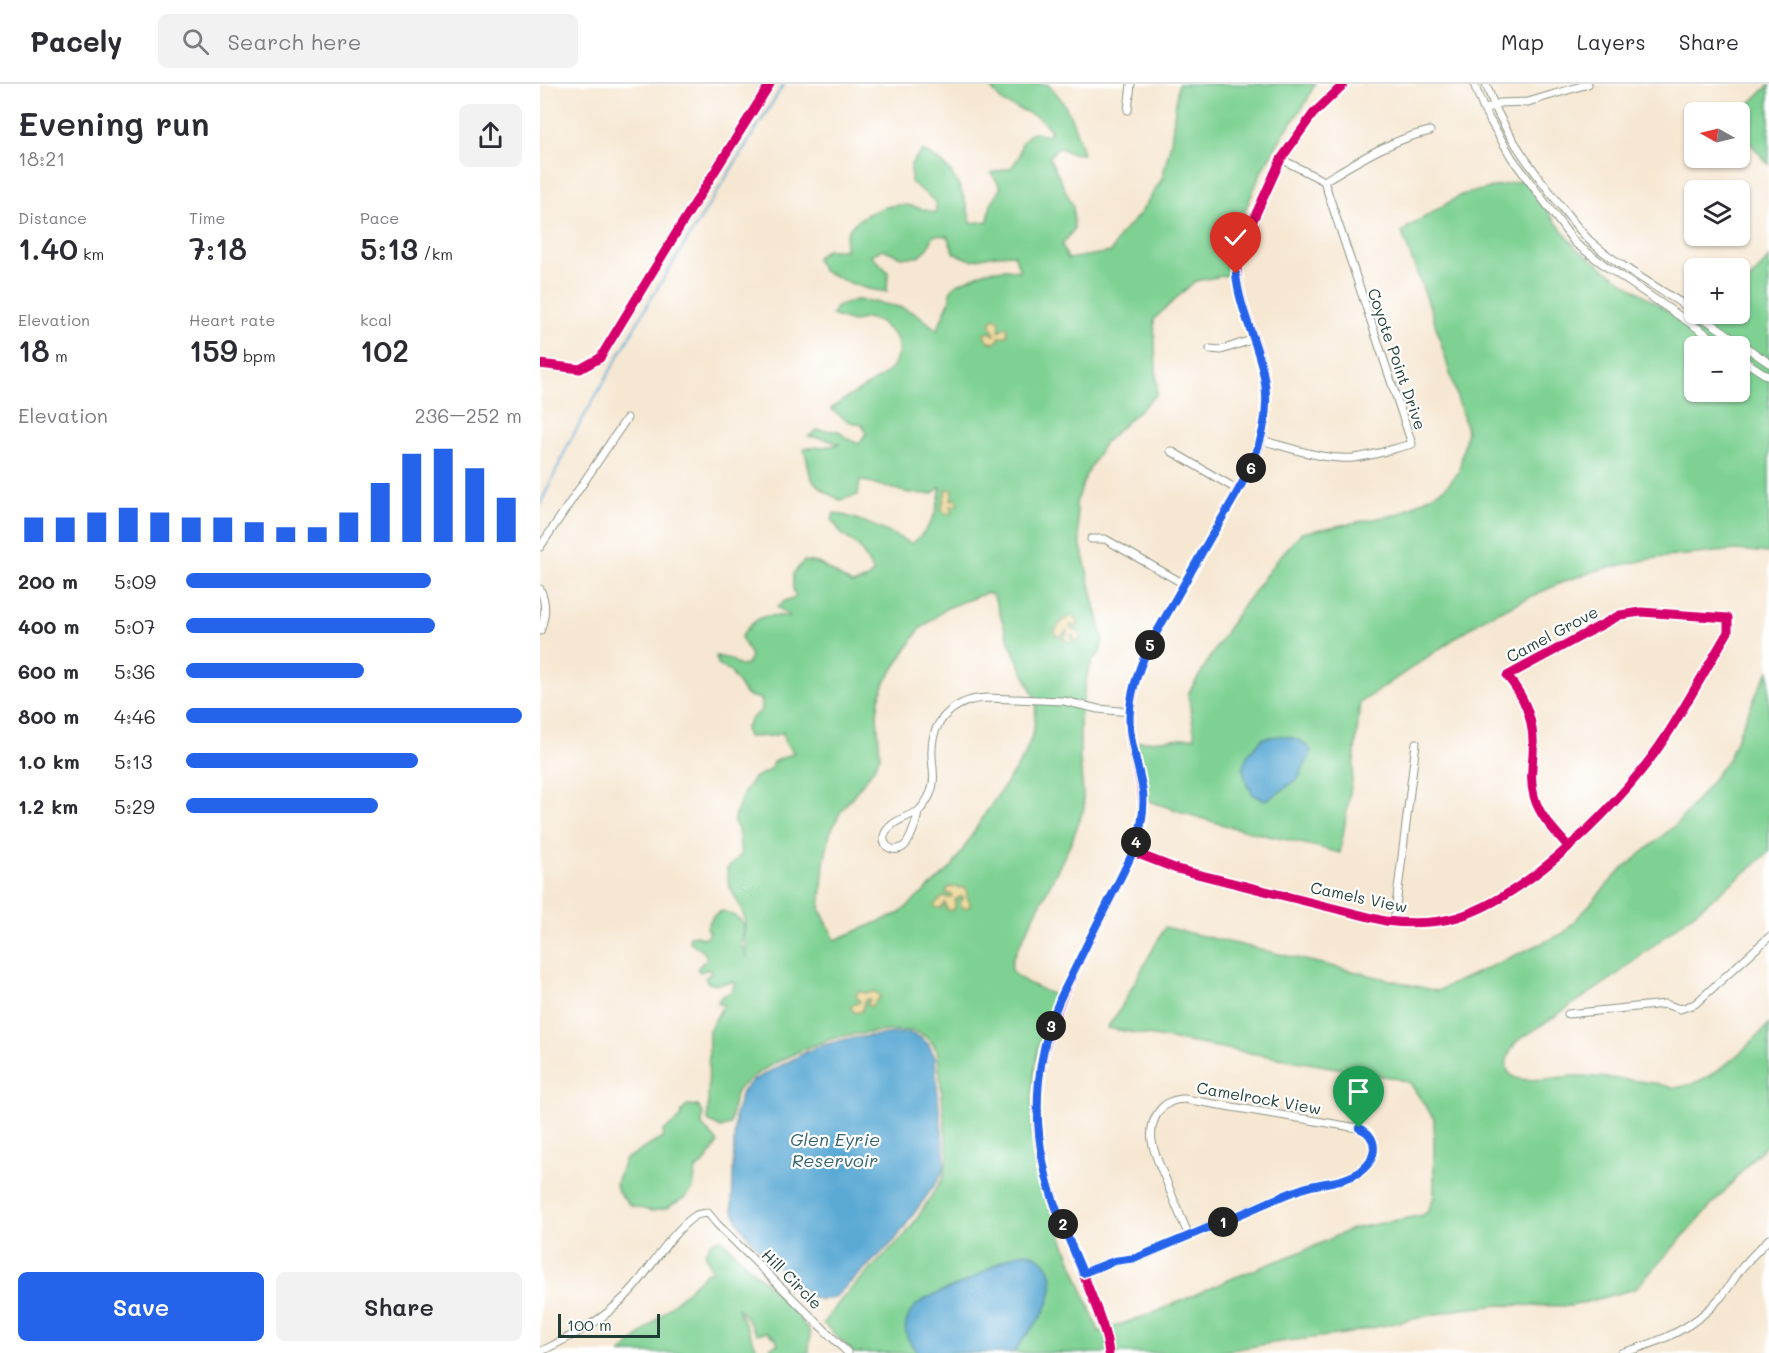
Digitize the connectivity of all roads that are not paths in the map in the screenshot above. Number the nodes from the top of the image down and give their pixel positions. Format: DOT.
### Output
graph roads {
  1 [pos="1131,84"];
  2 [pos="1344,84"];
  3 [pos="1473,84"];
  4 [pos="1486,84"];
  5 [pos="1588,84"];
  6 [pos="1494,106"];
  7 [pos="1484,110"];
  8 [pos="1128,111"];
  9 [pos="1430,131"];
  10 [pos="1281,159"];
  11 [pos="1324,181"];
  12 [pos="1684,305"];
  13 [pos="1712,324"];
  14 [pos="1709,336"];
  15 [pos="1254,339"];
  16 [pos="1210,349"];
  17 [pos="1769,363"];
  18 [pos="1750,365"];
  19 [pos="1769,377"];
  20 [pos="627,418"];
  21 [pos="1261,440"];
  22 [pos="1171,451"];
  23 [pos="1238,490"];
  24 [pos="1091,539"];
  25 [pos="540,548"];
  26 [pos="1184,584"];
  27 [pos="540,589"];
  28 [pos="1728,618"];
  29 [pos="540,631"];
  30 [pos="1130,712"];
  31 [pos="1416,743"];
  32 [pos="918,812"];
  33 [pos="1568,846"];
  34 [pos="1133,852"];
  35 [pos="1394,922"];
  36 [pos="1769,937"];
  37 [pos="1568,1014"];
  38 [pos="1189,1236"];
  39 [pos="1769,1239"];
  40 [pos="1083,1273"];
  41 [pos="540,1352"];
  42 [pos="848,1353"];
  43 [pos="1109,1353"];
  44 [pos="1621,1353"];
  1 -- 8 [label="street"];
  2 -- 10 [label="street"];
  3 -- 7 [label="street"];
  4 -- 6 [label="street"];
  5 -- 6 [label="street"];
  6 -- 7 [label="street"];
  6 -- 12 [label="street"];
  7 -- 14 [label="street"];
  9 -- 11 [label="street"];
  10 -- 11 [label="street"];
  10 -- 15 [label="street"];
  11 -- 21 [label="street, Coyote Point Drive"];
  13 -- 17 [label="street"];
  15 -- 16 [label="street"];
  15 -- 21 [label="street"];
  18 -- 19 [label="street"];
  20 -- 25 [label="street"];
  21 -- 23 [label="street"];
  22 -- 23 [label="street"];
  23 -- 26 [label="street"];
  24 -- 26 [label="street"];
  26 -- 30 [label="street"];
  27 -- 29 [label="street"];
  28 -- 33 [label="street, Camels View"];
  28 -- 33 [label="street, Camel Grove"];
  30 -- 32 [label="street"];
  30 -- 34 [label="street"];
  31 -- 35 [label="street"];
  32 -- 32 [label="street"];
  33 -- 35 [label="street, Camels View"];
  34 -- 35 [label="street, Camels View"];
  34 -- 40 [label="street"];
  36 -- 37 [label="street"];
  38 -- 38 [label="street, Camelrock View"];
  38 -- 40 [label="street, Camelrock View"];
  39 -- 44 [label="street"];
  40 -- 43 [label="street"];
  41 -- 42 [label="street, Hill Circle"];
}
